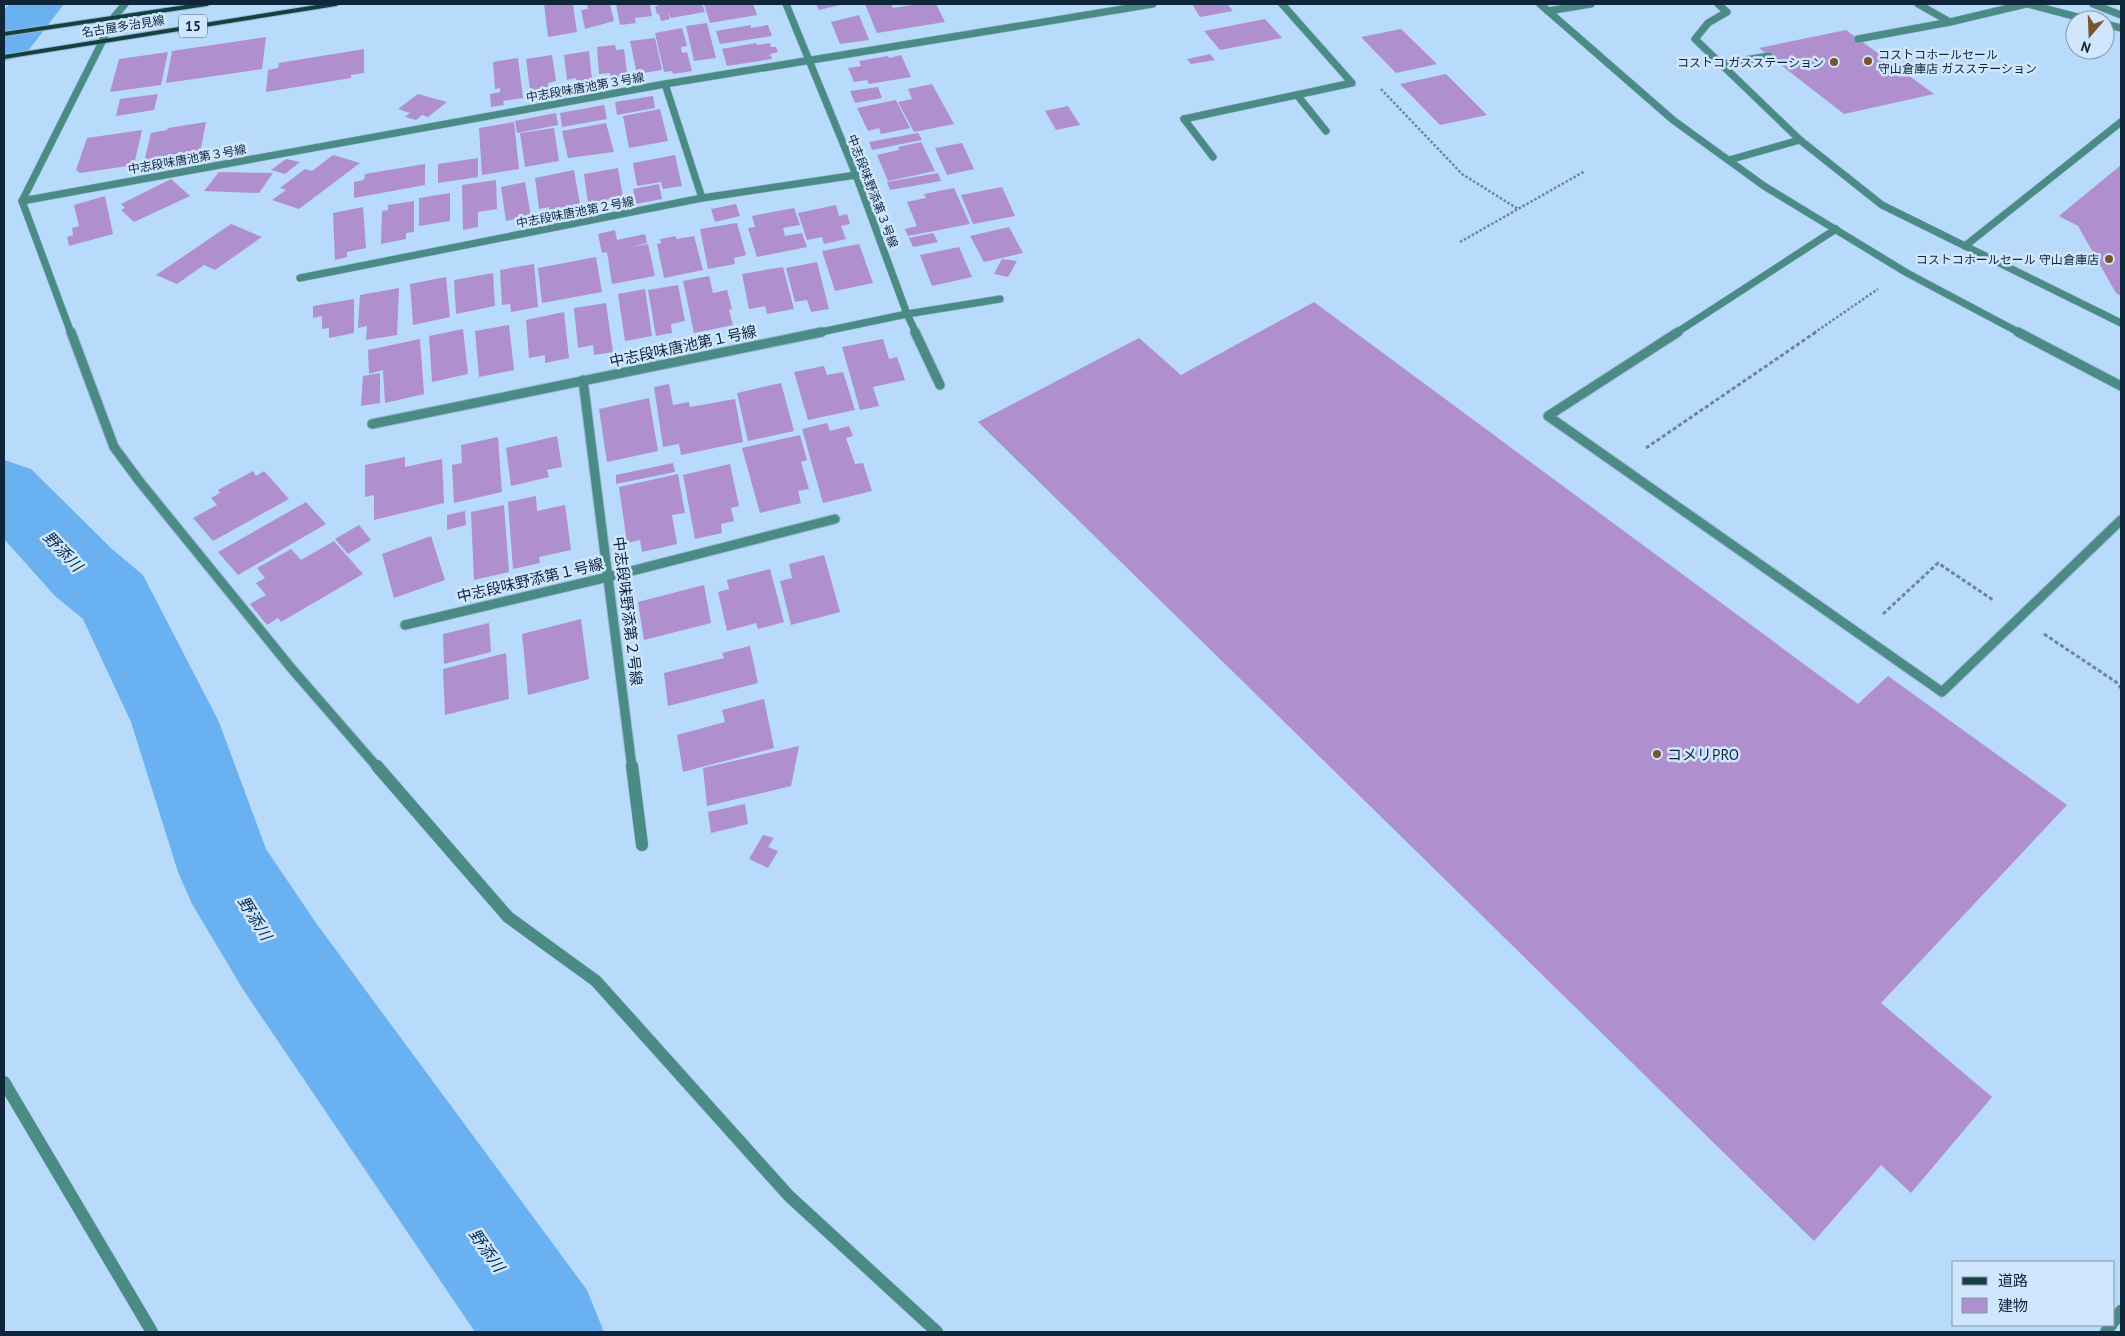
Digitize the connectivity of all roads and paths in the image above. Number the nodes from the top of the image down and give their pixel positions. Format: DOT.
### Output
graph roads {
  1 [pos="125,4"];
  2 [pos="207,4"];
  3 [pos="336,4"];
  4 [pos="786,4"];
  5 [pos="1153,4"];
  6 [pos="1282,4"];
  7 [pos="1540,4"];
  8 [pos="1591,4"];
  9 [pos="1718,4"];
  10 [pos="1918,4"];
  11 [pos="2027,4"];
  12 [pos="2093,4"];
  13 [pos="1548,11"];
  14 [pos="2065,14"];
  15 [pos="2121,15"];
  16 [pos="114,17"];
  17 [pos="1950,22"];
  18 [pos="4,34"];
  19 [pos="1858,39"];
  20 [pos="103,40"];
  21 [pos="1769,56"];
  22 [pos="4,57"];
  23 [pos="808,59"];
  24 [pos="1721,64"];
  25 [pos="1352,83"];
  26 [pos="665,84"];
  27 [pos="1297,95"];
  28 [pos="2121,122"];
  29 [pos="1326,131"];
  30 [pos="1800,140"];
  31 [pos="1213,157"];
  32 [pos="1729,160"];
  33 [pos="1585,171"];
  34 [pos="856,175"];
  35 [pos="702,198"];
  36 [pos="22,201"];
  37 [pos="1518,209"];
  38 [pos="1836,229"];
  39 [pos="1460,242"];
  40 [pos="1965,246"];
  41 [pos="300,278"];
  42 [pos="1879,288"];
  43 [pos="1000,299"];
  44 [pos="907,314"];
  45 [pos="2121,322"];
  46 [pos="584,380"];
  47 [pos="940,385"];
  48 [pos="2121,386"];
  49 [pos="372,424"];
  50 [pos="1619,466"];
  51 [pos="835,519"];
  52 [pos="2121,520"];
  53 [pos="608,577"];
  54 [pos="2019,618"];
  55 [pos="406,625"];
  56 [pos="1861,635"];
  57 [pos="2121,688"];
  58 [pos="642,845"];
  59 [pos="4,1082"];
  60 [pos="152,1332"];
  61 [pos="937,1332"];
  1 -- 16 [label="street"];
  2 -- 16 [label="main road, 名古屋多治見線 / 15"];
  3 -- 20 [label="main road, 名古屋多治見線 / 15"];
  4 -- 23 [label="street, 中志段味野添第３号線"];
  5 -- 23 [label="street, 中志段味唐池第３号線"];
  6 -- 25 [label="street"];
  7 -- 13 [label="street"];
  8 -- 13 [label="street"];
  9 -- 24 [label="street"];
  10 -- 17 [label="street"];
  11 -- 14 [label="street"];
  11 -- 17 [label="street"];
  12 -- 15 [label="street"];
  13 -- 32 [label="street"];
  16 -- 18 [label="main road, 名古屋多治見線 / 15"];
  16 -- 20 [label="street"];
  17 -- 19 [label="street"];
  20 -- 22 [label="main road, 名古屋多治見線 / 15"];
  20 -- 36 [label="street"];
  21 -- 24 [label="street"];
  23 -- 26 [label="street, 中志段味唐池第３号線"];
  23 -- 34 [label="street, 中志段味野添第３号線"];
  24 -- 30 [label="street"];
  25 -- 27 [label="street"];
  25 -- 37 [label="path"];
  26 -- 35 [label="street"];
  26 -- 36 [label="street, 中志段味唐池第３号線"];
  27 -- 29 [label="street"];
  27 -- 31 [label="street"];
  28 -- 40 [label="street"];
  30 -- 32 [label="street"];
  30 -- 40 [label="street"];
  32 -- 38 [label="street"];
  33 -- 37 [label="path"];
  34 -- 35 [label="street, 中志段味唐池第２号線"];
  34 -- 44 [label="street, 中志段味野添第３号線"];
  35 -- 41 [label="street, 中志段味唐池第２号線"];
  36 -- 61 [label="street"];
  37 -- 39 [label="path"];
  38 -- 48 [label="street"];
  38 -- 50 [label="street"];
  40 -- 45 [label="street"];
  42 -- 50 [label="path"];
  43 -- 44 [label="street, 中志段味唐池第１号線"];
  44 -- 46 [label="street, 中志段味唐池第１号線"];
  44 -- 47 [label="street, 中志段味野添第３号線"];
  46 -- 49 [label="street, 中志段味唐池第１号線"];
  46 -- 53 [label="street, 中志段味野添第２号線"];
  50 -- 56 [label="street"];
  51 -- 53 [label="street, 中志段味野添第１号線"];
  52 -- 54 [label="street"];
  53 -- 55 [label="street, 中志段味野添第１号線"];
  53 -- 58 [label="street, 中志段味野添第２号線"];
  54 -- 56 [label="path"];
  54 -- 56 [label="street"];
  54 -- 57 [label="path"];
  59 -- 60 [label="street"];
}
